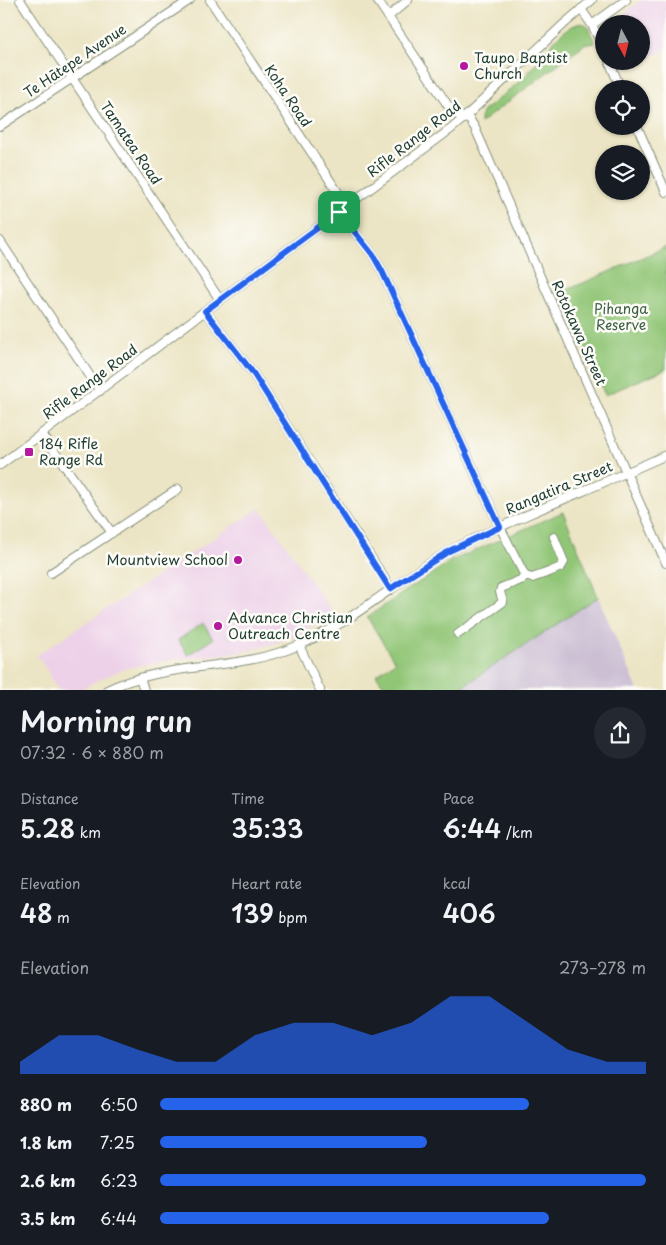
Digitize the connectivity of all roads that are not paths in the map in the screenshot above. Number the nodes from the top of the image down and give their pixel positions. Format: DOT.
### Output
graph roads {
  1 [pos="20,0"];
  2 [pos="190,0"];
  3 [pos="210,0"];
  4 [pos="377,0"];
  5 [pos="408,0"];
  6 [pos="592,0"];
  7 [pos="626,0"];
  8 [pos="581,10"];
  9 [pos="388,17"];
  10 [pos="592,25"];
  11 [pos="595,31"];
  12 [pos="72,78"];
  13 [pos="464,118"];
  14 [pos="0,126"];
  15 [pos="642,135"];
  16 [pos="666,192"];
  17 [pos="347,206"];
  18 [pos="339,212"];
  19 [pos="0,240"];
  20 [pos="220,300"];
  21 [pos="205,311"];
  22 [pos="100,391"];
  23 [pos="42,434"];
  24 [pos="666,455"];
  25 [pos="0,465"];
  26 [pos="627,472"];
  27 [pos="178,489"];
  28 [pos="500,527"];
  29 [pos="112,532"];
  30 [pos="554,537"];
  31 [pos="666,563"];
  32 [pos="51,573"];
  33 [pos="525,576"];
  34 [pos="390,589"];
  35 [pos="458,634"];
  36 [pos="299,646"];
  37 [pos="140,678"];
  38 [pos="107,690"];
  39 [pos="144,690"];
  40 [pos="320,690"];
  1 -- 12 [label="street, Tamatea Road"];
  2 -- 12 [label="street, Te Hātepe Avenue"];
  3 -- 17 [label="street, Koha Road"];
  4 -- 9 [label="street, Rotokawa Street"];
  5 -- 9 [label="street"];
  6 -- 8 [label="street, Rifle Range Road"];
  7 -- 10 [label="street"];
  8 -- 10 [label="street"];
  8 -- 13 [label="street, Rifle Range Road"];
  9 -- 13 [label="street, Rotokawa Street"];
  10 -- 11 [label="street"];
  12 -- 14 [label="street, Te Hātepe Avenue"];
  12 -- 20 [label="street, Tamatea Road"];
  13 -- 17 [label="street, Rifle Range Road"];
  13 -- 26 [label="street, Rotokawa Street"];
  15 -- 16 [label="street"];
  17 -- 18 [label="street, Rifle Range Road"];
  18 -- 20 [label="street, Rifle Range Road"];
  18 -- 28 [label="street"];
  19 -- 22 [label="street"];
  20 -- 21 [label="street, Rifle Range Road"];
  21 -- 22 [label="street, Rifle Range Road"];
  21 -- 34 [label="street"];
  22 -- 23 [label="street, Rifle Range Road"];
  23 -- 25 [label="street, Rifle Range Road"];
  23 -- 29 [label="street"];
  24 -- 26 [label="street, Rangatira Street"];
  26 -- 28 [label="street, Rangatira Street"];
  26 -- 31 [label="street, Rotokawa Street"];
  27 -- 29 [label="street"];
  28 -- 33 [label="street"];
  28 -- 34 [label="street, Rangatira Street"];
  29 -- 32 [label="street"];
  30 -- 33 [label="street"];
  33 -- 35 [label="street"];
  34 -- 36 [label="street, Rangatira Street"];
  36 -- 37 [label="street, Rangatira Street"];
  36 -- 40 [label="street"];
  37 -- 38 [label="street, Rangatira Street"];
  37 -- 39 [label="street"];
}
